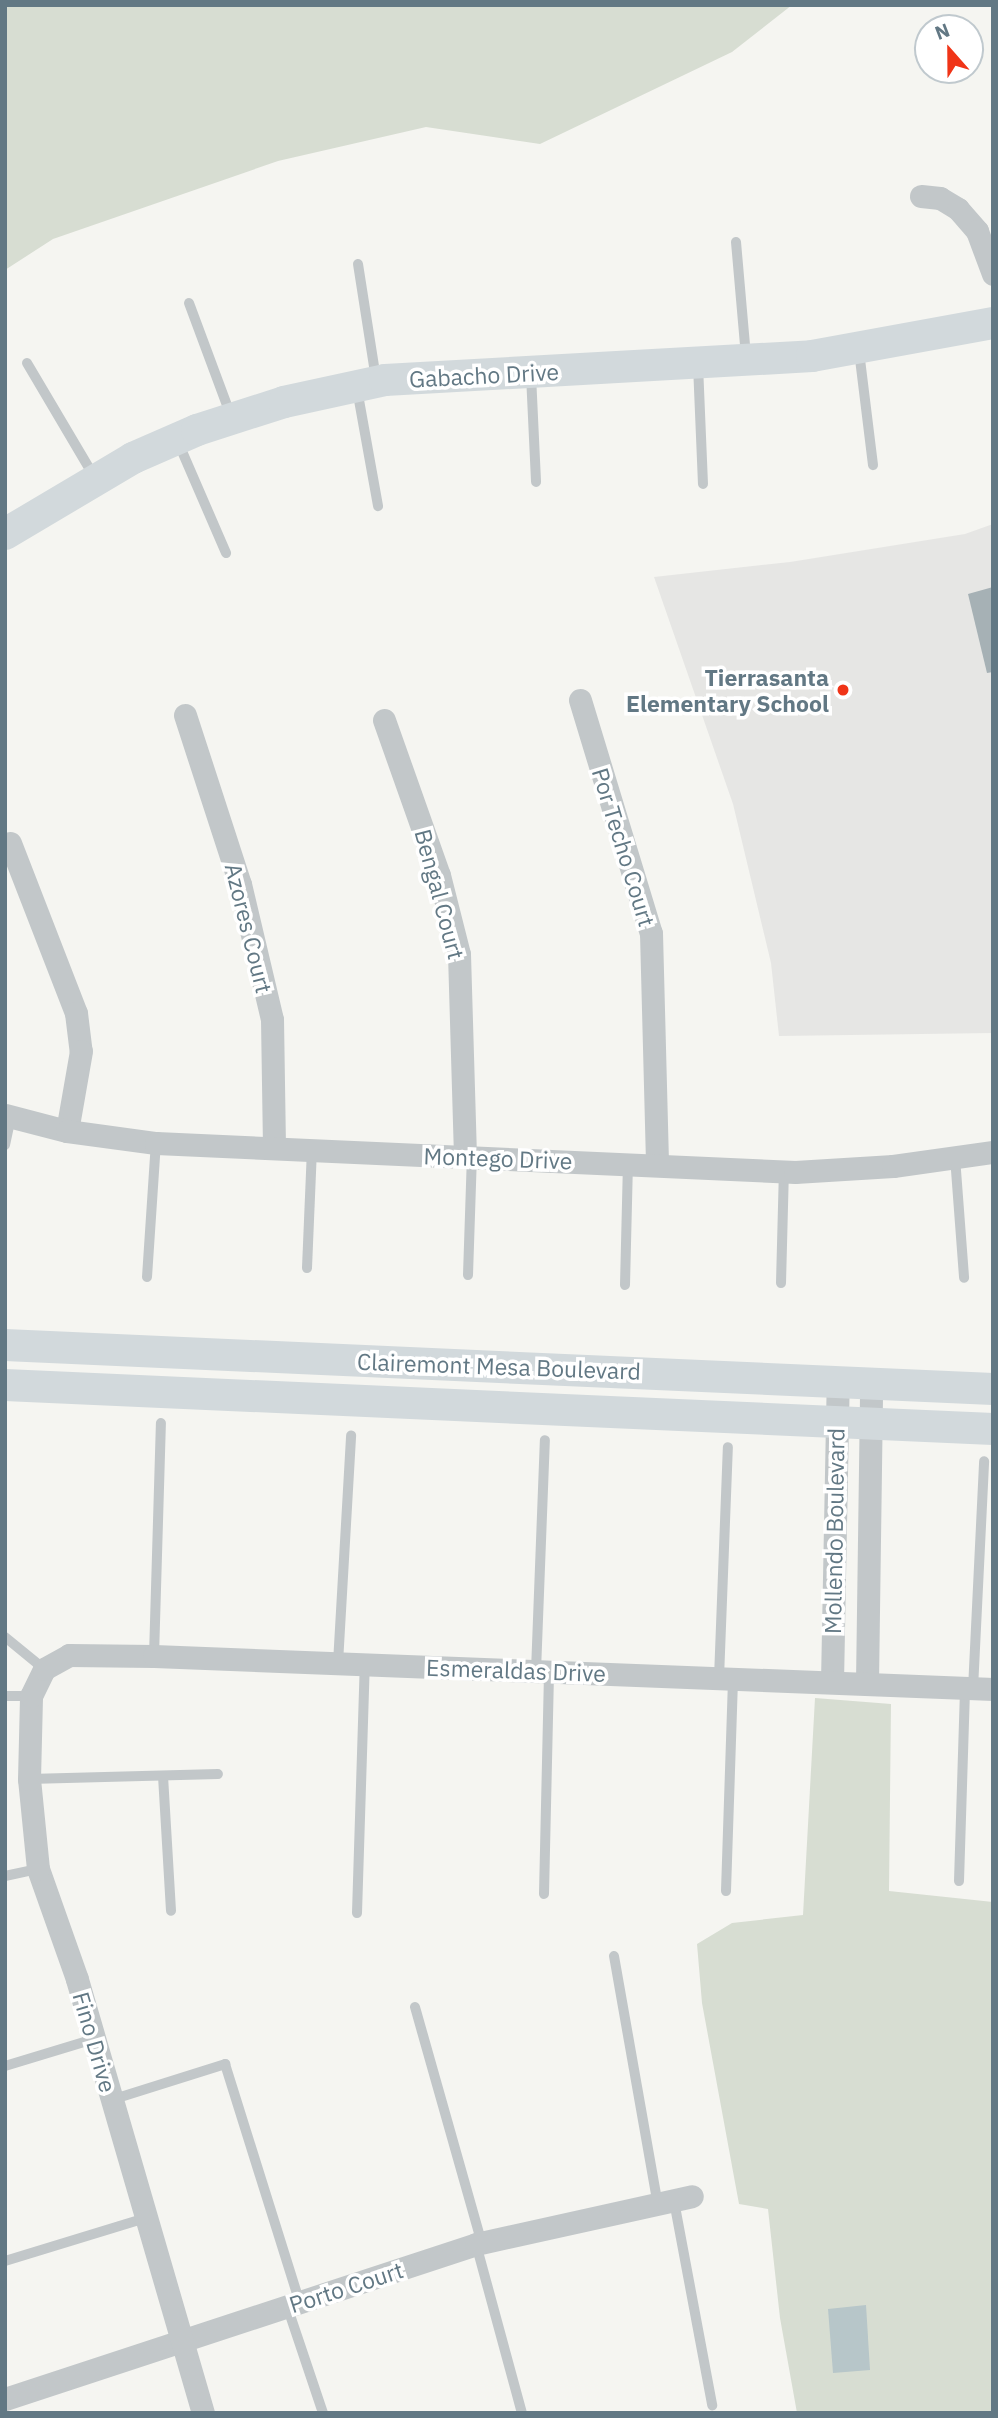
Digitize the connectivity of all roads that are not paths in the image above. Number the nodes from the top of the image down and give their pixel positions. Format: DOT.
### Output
graph roads {
  1 [pos="921,196"];
  2 [pos="736,242"];
  3 [pos="358,264"];
  4 [pos="993,274"];
  5 [pos="189,303"];
  6 [pos="993,323"];
  7 [pos="859,348"];
  8 [pos="746,360"];
  9 [pos="697,362"];
  10 [pos="27,363"];
  11 [pos="531,372"];
  12 [pos="367,384"];
  13 [pos="232,419"];
  14 [pos="177,439"];
  15 [pos="873,465"];
  16 [pos="97,480"];
  17 [pos="536,482"];
  18 [pos="703,484"];
  19 [pos="378,506"];
  20 [pos="5,534"];
  21 [pos="226,552"];
  22 [pos="580,700"];
  23 [pos="185,715"];
  24 [pos="384,720"];
  25 [pos="10,843"];
  26 [pos="8,1116"];
  27 [pos="66,1131"];
  28 [pos="156,1143"];
  29 [pos="5,1145"];
  30 [pos="274,1147"];
  31 [pos="312,1150"];
  32 [pos="993,1152"];
  33 [pos="468,1157"];
  34 [pos="955,1157"];
  35 [pos="628,1163"];
  36 [pos="657,1164"];
  37 [pos="784,1171"];
  38 [pos="307,1268"];
  39 [pos="468,1275"];
  40 [pos="146,1278"];
  41 [pos="964,1278"];
  42 [pos="781,1283"];
  43 [pos="625,1286"];
  44 [pos="5,1345"];
  45 [pos="838,1381"];
  46 [pos="871,1382"];
  47 [pos="5,1385"];
  48 [pos="993,1389"];
  49 [pos="161,1423"];
  50 [pos="836,1424"];
  51 [pos="869,1425"];
  52 [pos="993,1429"];
  53 [pos="351,1435"];
  54 [pos="545,1440"];
  55 [pos="728,1447"];
  56 [pos="984,1461"];
  57 [pos="5,1637"];
  58 [pos="154,1656"];
  59 [pos="338,1664"];
  60 [pos="365,1665"];
  61 [pos="44,1669"];
  62 [pos="542,1671"];
  63 [pos="726,1678"];
  64 [pos="832,1682"];
  65 [pos="867,1683"];
  66 [pos="977,1689"];
  67 [pos="5,1696"];
  68 [pos="31,1696"];
  69 [pos="218,1774"];
  70 [pos="163,1776"];
  71 [pos="29,1779"];
  72 [pos="38,1869"];
  73 [pos="5,1876"];
  74 [pos="959,1881"];
  75 [pos="726,1891"];
  76 [pos="544,1894"];
  77 [pos="171,1911"];
  78 [pos="357,1913"];
  79 [pos="614,1956"];
  80 [pos="415,2007"];
  81 [pos="94,2039"];
  82 [pos="5,2066"];
  83 [pos="111,2100"];
  84 [pos="675,2201"];
  85 [pos="146,2218"];
  86 [pos="479,2243"];
  87 [pos="5,2261"];
  88 [pos="294,2305"];
  89 [pos="180,2338"];
  90 [pos="5,2399"];
  91 [pos="712,2405"];
  92 [pos="203,2413"];
  93 [pos="323,2413"];
  94 [pos="522,2413"];
  1 -- 4 [label="street"];
  2 -- 8 [label="lane"];
  3 -- 12 [label="lane"];
  5 -- 13 [label="lane"];
  6 -- 7 [label="main road, Gabacho Drive"];
  7 -- 8 [label="main road, Gabacho Drive"];
  7 -- 15 [label="lane"];
  8 -- 9 [label="main road, Gabacho Drive"];
  9 -- 11 [label="main road, Gabacho Drive"];
  9 -- 18 [label="lane"];
  10 -- 16 [label="lane"];
  11 -- 12 [label="main road, Gabacho Drive"];
  11 -- 17 [label="lane"];
  12 -- 13 [label="main road, Gabacho Drive"];
  12 -- 19 [label="lane"];
  13 -- 14 [label="main road, Gabacho Drive"];
  14 -- 16 [label="main road, Gabacho Drive"];
  14 -- 21 [label="lane"];
  16 -- 20 [label="main road, Gabacho Drive"];
  22 -- 36 [label="street, Por Techo Court"];
  23 -- 30 [label="street, Azores Court"];
  24 -- 33 [label="street, Bengal Court"];
  25 -- 27 [label="street"];
  26 -- 27 [label="street, Montego Drive"];
  26 -- 29 [label="lane"];
  27 -- 28 [label="street, Montego Drive"];
  28 -- 30 [label="street, Montego Drive"];
  28 -- 40 [label="lane"];
  30 -- 31 [label="street, Montego Drive"];
  31 -- 33 [label="street, Montego Drive"];
  31 -- 38 [label="lane"];
  32 -- 34 [label="street, Montego Drive"];
  33 -- 35 [label="street, Montego Drive"];
  33 -- 39 [label="lane"];
  34 -- 37 [label="street, Montego Drive"];
  34 -- 41 [label="lane"];
  35 -- 36 [label="street, Montego Drive"];
  35 -- 43 [label="lane"];
  36 -- 37 [label="street, Montego Drive"];
  37 -- 42 [label="lane"];
  44 -- 45 [label="main road, Clairemont Mesa Boulevard"];
  45 -- 46 [label="main road, Clairemont Mesa Boulevard"];
  45 -- 50 [label="street, Mollendo Boulevard"];
  46 -- 48 [label="main road, Clairemont Mesa Boulevard"];
  46 -- 51 [label="street, Mollendo Boulevard"];
  47 -- 50 [label="main road, Clairemont Mesa Boulevard"];
  49 -- 58 [label="lane"];
  50 -- 51 [label="main road, Clairemont Mesa Boulevard"];
  50 -- 64 [label="street, Mollendo Boulevard"];
  51 -- 52 [label="main road, Clairemont Mesa Boulevard"];
  51 -- 65 [label="street, Mollendo Boulevard"];
  53 -- 59 [label="lane"];
  54 -- 62 [label="lane"];
  55 -- 63 [label="lane"];
  56 -- 66 [label="lane"];
  57 -- 61 [label="lane"];
  58 -- 59 [label="street, Esmeraldas Drive"];
  58 -- 61 [label="street, Esmeraldas Drive"];
  59 -- 60 [label="street, Esmeraldas Drive"];
  60 -- 62 [label="street, Esmeraldas Drive"];
  60 -- 78 [label="lane"];
  61 -- 68 [label="street, Fino Drive"];
  62 -- 63 [label="street, Esmeraldas Drive"];
  62 -- 76 [label="lane"];
  63 -- 64 [label="street, Esmeraldas Drive"];
  63 -- 75 [label="lane"];
  64 -- 65 [label="street, Esmeraldas Drive"];
  65 -- 66 [label="street, Esmeraldas Drive"];
  66 -- 74 [label="lane"];
  67 -- 68 [label="lane"];
  68 -- 71 [label="street, Fino Drive"];
  69 -- 70 [label="lane"];
  70 -- 71 [label="lane"];
  70 -- 77 [label="lane"];
  71 -- 72 [label="street, Fino Drive"];
  72 -- 73 [label="lane"];
  72 -- 81 [label="street, Fino Drive"];
  79 -- 84 [label="lane"];
  80 -- 86 [label="lane"];
  81 -- 82 [label="lane"];
  81 -- 83 [label="street, Fino Drive"];
  83 -- 85 [label="street, Fino Drive"];
  83 -- 88 [label="lane"];
  84 -- 86 [label="street, Porto Court"];
  84 -- 91 [label="lane"];
  85 -- 87 [label="lane"];
  85 -- 89 [label="street, Fino Drive"];
  86 -- 88 [label="street, Porto Court"];
  86 -- 94 [label="lane"];
  88 -- 89 [label="street, Porto Court"];
  88 -- 93 [label="lane"];
  89 -- 90 [label="street, Porto Court"];
  89 -- 92 [label="street, Fino Drive"];
}
